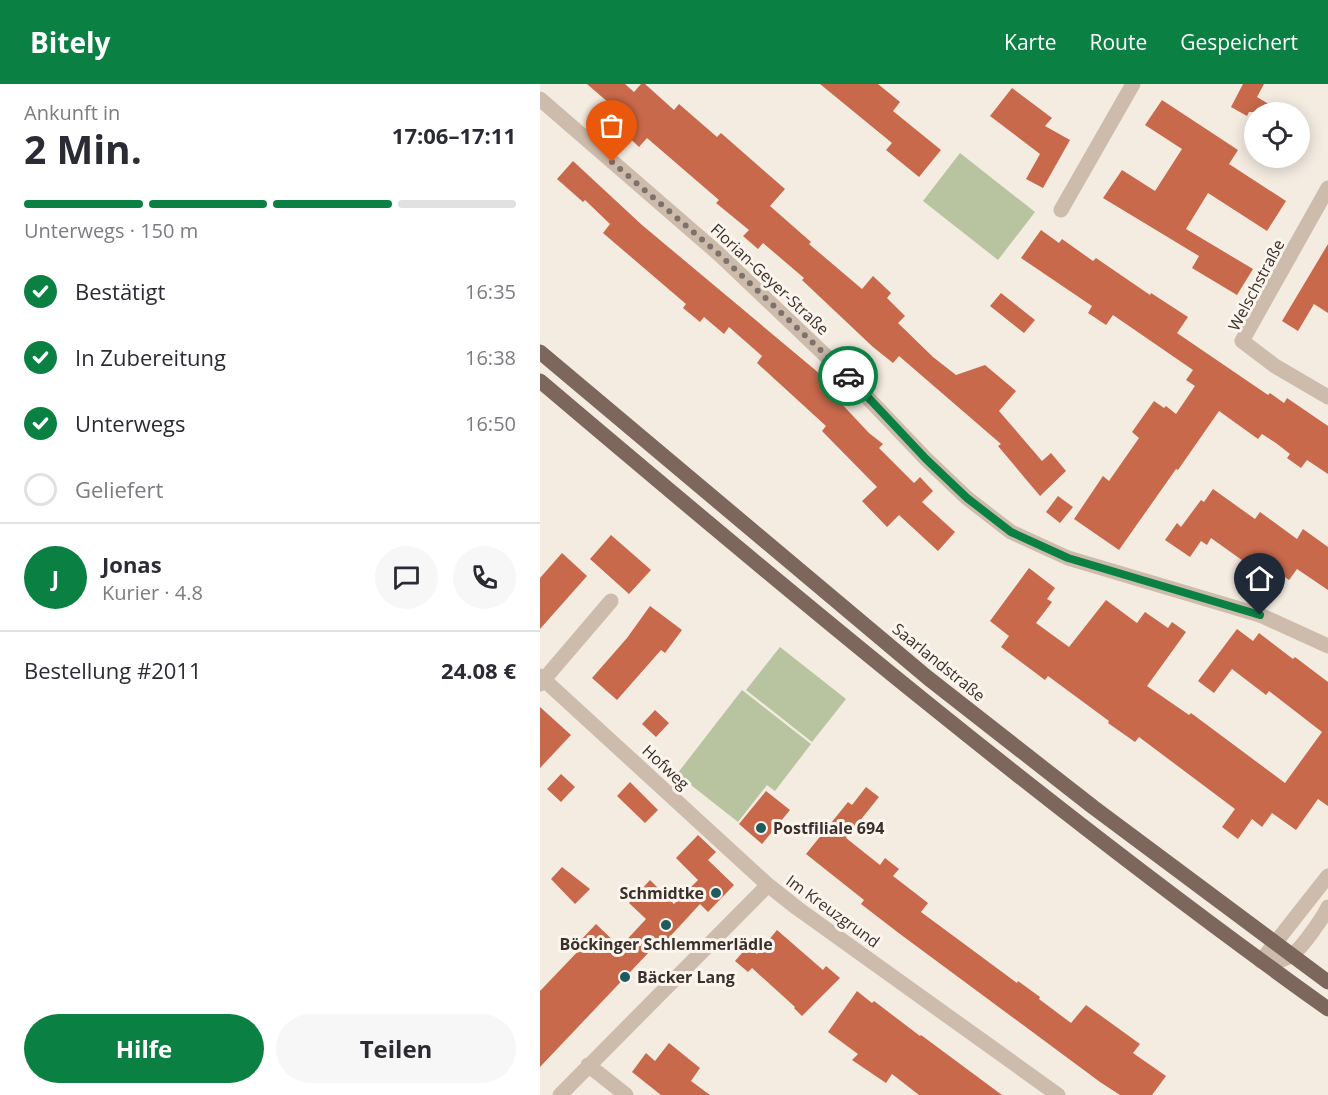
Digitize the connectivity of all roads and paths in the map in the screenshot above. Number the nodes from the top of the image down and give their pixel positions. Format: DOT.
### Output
graph roads {
  1 [pos="1133,84"];
  2 [pos="540,99"];
  3 [pos="1328,188"];
  4 [pos="1060,210"];
  5 [pos="540,352"];
  6 [pos="540,381"];
  7 [pos="1328,397"];
  8 [pos="611,601"];
  9 [pos="1328,646"];
  10 [pos="541,680"];
  11 [pos="1328,876"];
  12 [pos="768,885"];
  13 [pos="1328,907"];
  14 [pos="1275,944"];
  15 [pos="1292,956"];
  16 [pos="1261,961"];
  17 [pos="1328,982"];
  18 [pos="1328,1009"];
  19 [pos="588,1065"];
  20 [pos="560,1095"];
  21 [pos="626,1095"];
  22 [pos="1058,1095"];
  1 -- 4 [label="street"];
  2 -- 9 [label="street, Florian-Geyer-Straße"];
  3 -- 7 [label="street, Welschstraße"];
  5 -- 14 [label="main road, Saarlandstraße"];
  6 -- 16 [label="main road"];
  8 -- 10 [label="street"];
  10 -- 12 [label="street, Hofweg"];
  11 -- 14 [label="street"];
  12 -- 19 [label="street, Im Kreuzgrund"];
  12 -- 22 [label="street, Im Kreuzgrund"];
  13 -- 15 [label="street"];
  14 -- 15 [label="main road, Saarlandstraße"];
  14 -- 16 [label="street"];
  15 -- 16 [label="street"];
  15 -- 17 [label="main road, Saarlandstraße"];
  16 -- 18 [label="main road"];
  19 -- 20 [label="street, Im Kreuzgrund"];
  19 -- 21 [label="street"];
}
